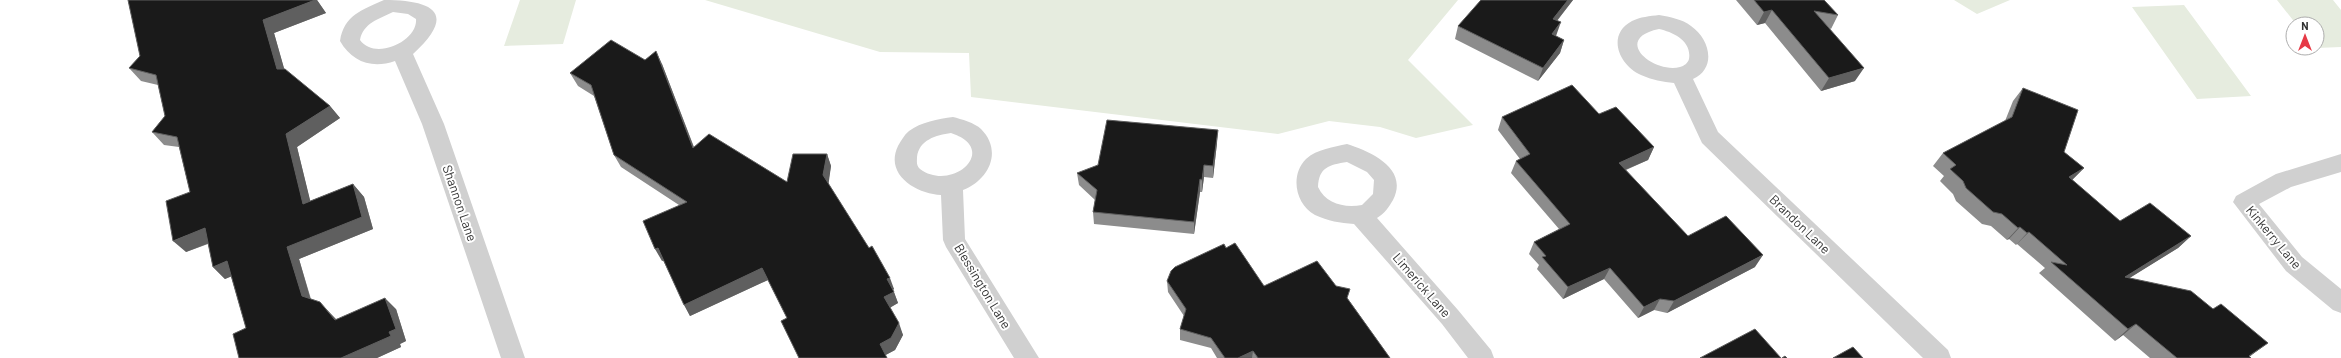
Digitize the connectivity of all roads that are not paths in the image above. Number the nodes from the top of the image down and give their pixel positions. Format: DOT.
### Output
graph roads {
  1 [pos="401,51"];
  2 [pos="1681,75"];
  3 [pos="2341,163"];
  4 [pos="952,186"];
  5 [pos="1360,215"];
  6 [pos="2341,303"];
  7 [pos="513,358"];
  8 [pos="1027,358"];
  9 [pos="1482,358"];
  10 [pos="1939,358"];
  1 -- 7 [label="street, Shannon Lane"];
  2 -- 10 [label="street, Brandon Lane"];
  3 -- 6 [label="street, Kinkerry Lane"];
  4 -- 8 [label="street, Blessington Lane"];
  5 -- 9 [label="street, Limerick Lane"];
}
